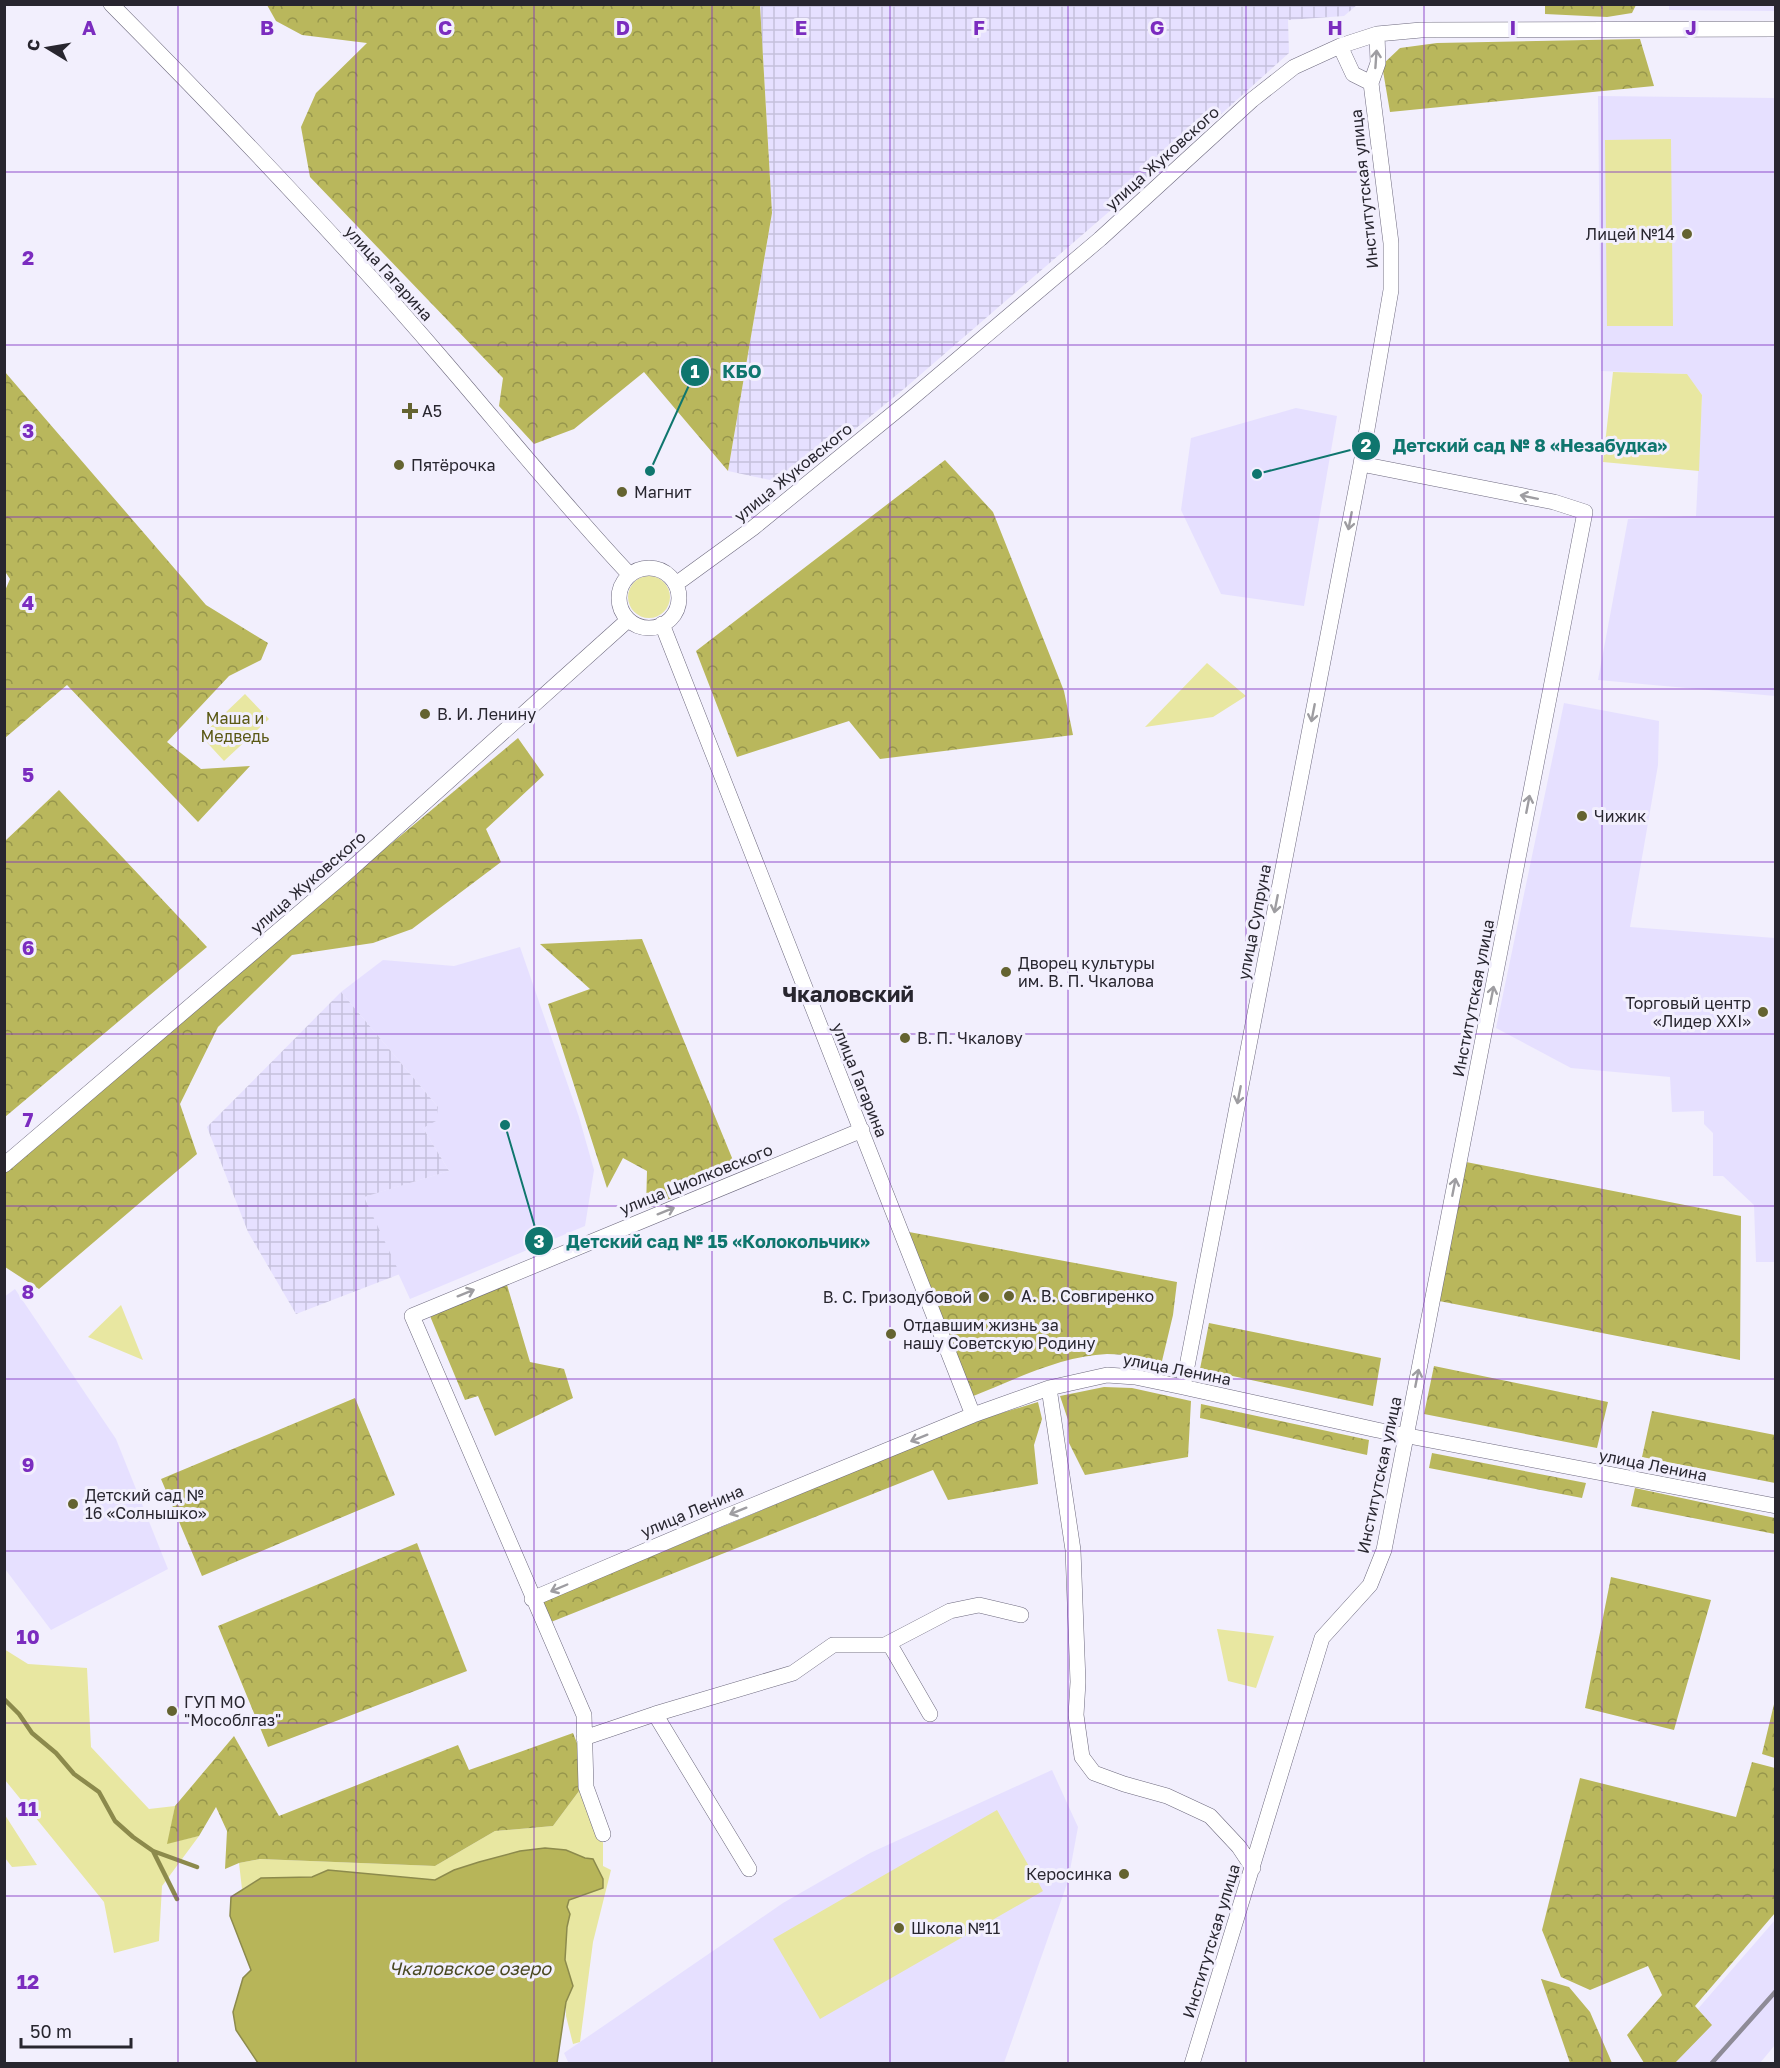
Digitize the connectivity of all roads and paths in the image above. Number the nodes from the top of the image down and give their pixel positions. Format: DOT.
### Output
graph roads {
  1 [pos="111,4"];
  2 [pos="1776,29"];
  3 [pos="1377,34"];
  4 [pos="1340,46"];
  5 [pos="1371,83"];
  6 [pos="1361,464"];
  7 [pos="629,574"];
  8 [pos="676,584"];
  9 [pos="628,620"];
  10 [pos="662,624"];
  11 [pos="862,1130"];
  12 [pos="4,1165"];
  13 [pos="1183,1387"];
  14 [pos="1049,1388"];
  15 [pos="973,1415"];
  16 [pos="1406,1436"];
  17 [pos="1776,1506"];
  18 [pos="532,1599"];
  19 [pos="1021,1615"];
  20 [pos="889,1643"];
  21 [pos="655,1714"];
  22 [pos="930,1714"];
  23 [pos="584,1738"];
  24 [pos="603,1834"];
  25 [pos="1253,1868"];
  26 [pos="749,1869"];
  27 [pos="1192,2064"];
  1 -- 7 [label="street, улица Гагарина"];
  2 -- 3 [label="street, улица Жуковского"];
  3 -- 4 [label="street, улица Жуковского"];
  5 -- 3 [label="street, one-way"];
  4 -- 5 [label="street"];
  4 -- 8 [label="street, улица Жуковского"];
  5 -- 6 [label="street, Институтская улица"];
  6 -- 13 [label="street, улица Супруна, one-way"];
  16 -- 6 [label="street, Институтская улица, one-way"];
  7 -- 8 [label="street"];
  7 -- 9 [label="street"];
  8 -- 10 [label="street"];
  9 -- 10 [label="street"];
  9 -- 12 [label="street, улица Жуковского"];
  10 -- 11 [label="street, улица Гагарина"];
  11 -- 15 [label="street, улица Гагарина"];
  18 -- 11 [label="street, улица Циолковского, one-way"];
  13 -- 14 [label="street, улица Ленина"];
  13 -- 16 [label="street, улица Ленина"];
  14 -- 15 [label="street, улица Ленина"];
  14 -- 25 [label="street"];
  15 -- 18 [label="street, улица Ленина, one-way"];
  16 -- 17 [label="street, улица Ленина"];
  16 -- 25 [label="street, Институтская улица"];
  18 -- 23 [label="street"];
  19 -- 20 [label="street"];
  20 -- 21 [label="street"];
  20 -- 22 [label="street"];
  21 -- 23 [label="street"];
  21 -- 26 [label="street"];
  23 -- 24 [label="street"];
  25 -- 27 [label="street, Институтская улица"];
}
